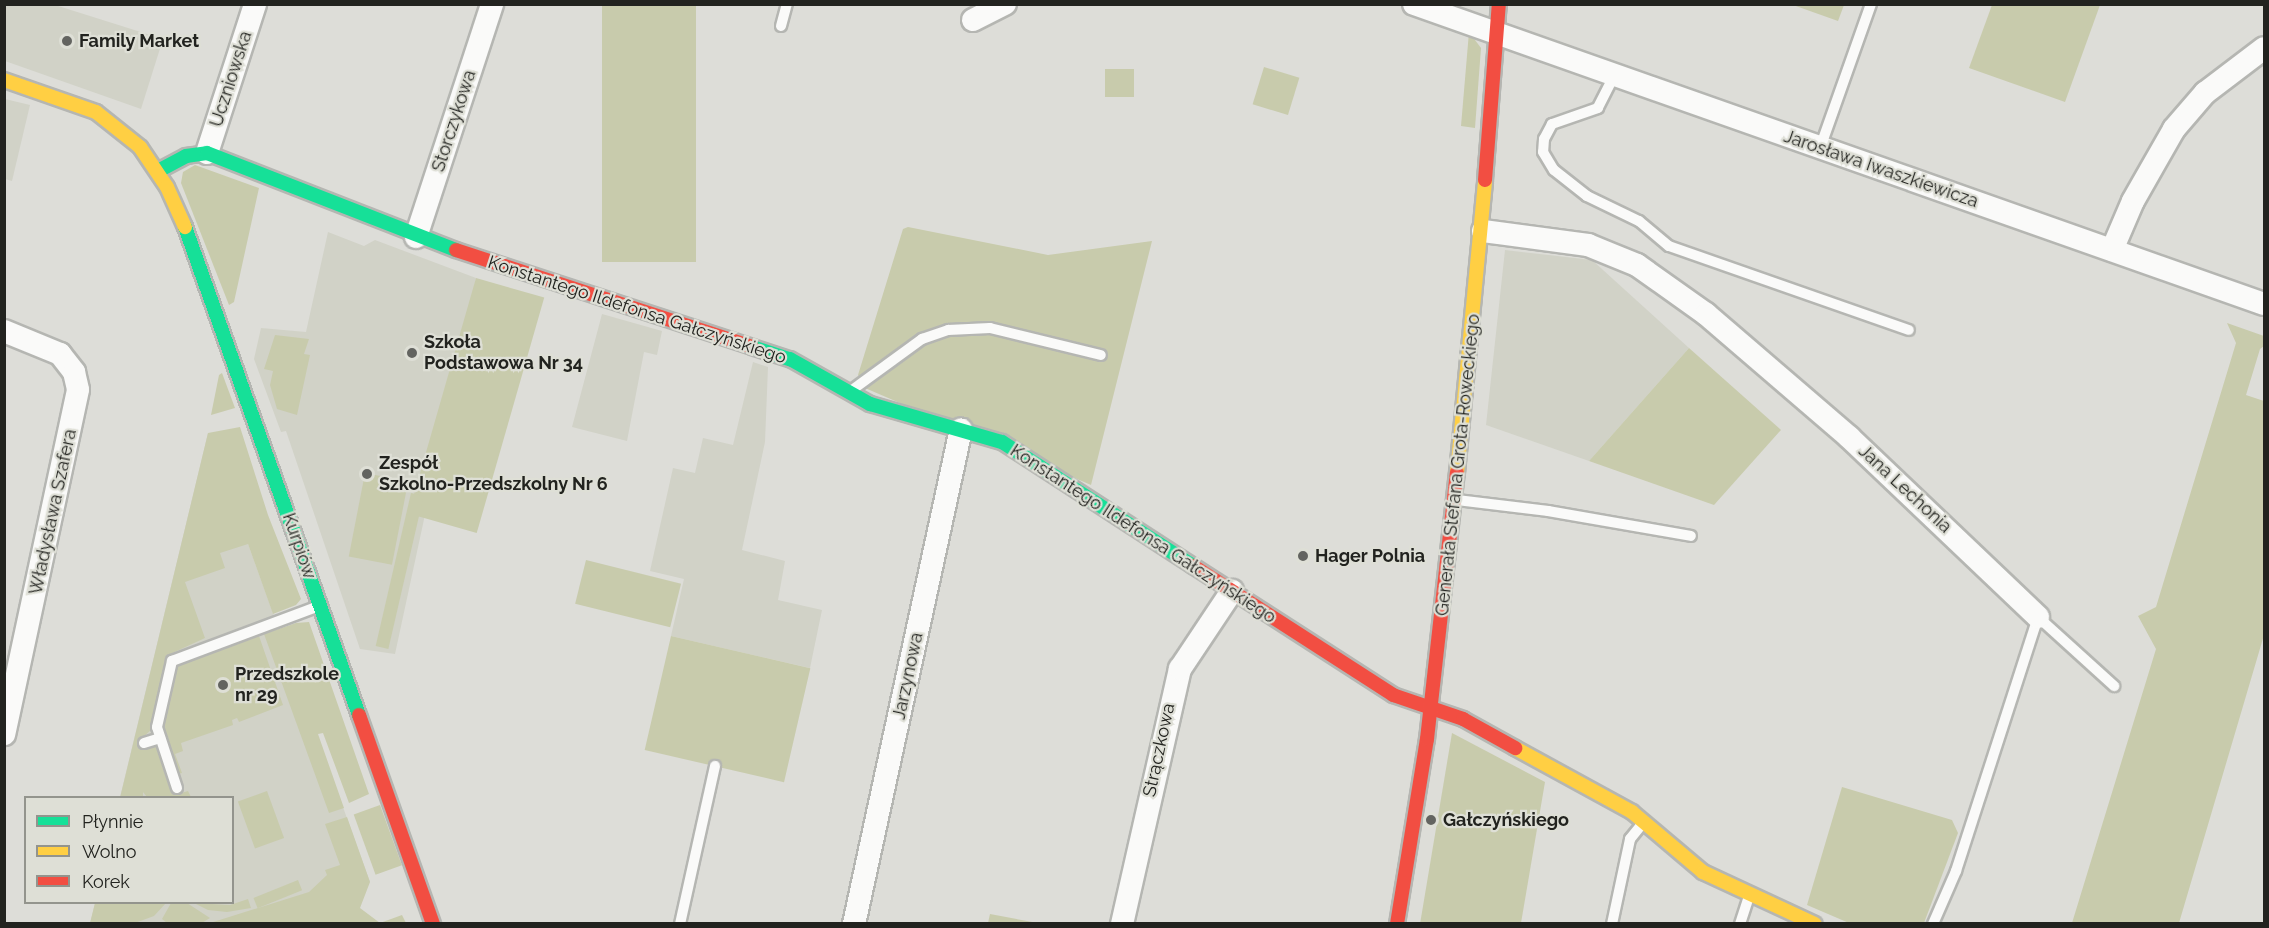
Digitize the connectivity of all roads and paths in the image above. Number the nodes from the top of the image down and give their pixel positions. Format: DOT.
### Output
graph roads {
  1 [pos="255,4"];
  2 [pos="492,4"];
  3 [pos="787,4"];
  4 [pos="1005,4"];
  5 [pos="1414,4"];
  6 [pos="1499,4"];
  7 [pos="1871,4"];
  8 [pos="973,20"];
  9 [pos="781,26"];
  10 [pos="1497,33"];
  11 [pos="2265,48"];
  12 [pos="1615,74"];
  13 [pos="4,80"];
  14 [pos="1820,148"];
  15 [pos="207,153"];
  16 [pos="158,171"];
  17 [pos="1483,231"];
  18 [pos="416,237"];
  19 [pos="2112,250"];
  20 [pos="2265,304"];
  21 [pos="1909,330"];
  22 [pos="4,331"];
  23 [pos="1101,355"];
  24 [pos="850,393"];
  25 [pos="961,429"];
  26 [pos="1454,500"];
  27 [pos="1691,536"];
  28 [pos="1232,591"];
  29 [pos="319,606"];
  30 [pos="2038,617"];
  31 [pos="2114,686"];
  32 [pos="1431,709"];
  33 [pos="4,734"];
  34 [pos="160,738"];
  35 [pos="144,743"];
  36 [pos="715,766"];
  37 [pos="177,788"];
  38 [pos="1645,822"];
  39 [pos="1749,895"];
  40 [pos="433,924"];
  41 [pos="680,924"];
  42 [pos="854,924"];
  43 [pos="1122,924"];
  44 [pos="1397,924"];
  45 [pos="1612,924"];
  46 [pos="1740,924"];
  47 [pos="1815,924"];
  48 [pos="1933,924"];
  1 -- 15 [label="street, Uczniowska"];
  2 -- 18 [label="street, Storczykowa"];
  3 -- 9 [label="lane"];
  4 -- 8 [label="street"];
  5 -- 10 [label="street, Jarosława Iwaszkiewicza"];
  6 -- 10 [label="street, Generała Stefana Grota-Roweckiego"];
  7 -- 14 [label="lane"];
  10 -- 12 [label="street, Jarosława Iwaszkiewicza"];
  10 -- 17 [label="street, Generała Stefana Grota-Roweckiego"];
  11 -- 19 [label="street"];
  12 -- 14 [label="street, Jarosława Iwaszkiewicza"];
  12 -- 21 [label="lane"];
  13 -- 16 [label="street, Kurpiów"];
  14 -- 19 [label="street, Jarosława Iwaszkiewicza"];
  15 -- 16 [label="street"];
  15 -- 18 [label="street, Konstantego Ildefonsa Gałczyńskiego"];
  16 -- 29 [label="street, Kurpiów"];
  17 -- 26 [label="street, Generała Stefana Grota-Roweckiego"];
  17 -- 30 [label="street, Jana Lechonia"];
  18 -- 24 [label="street, Konstantego Ildefonsa Gałczyńskiego"];
  19 -- 20 [label="street, Jarosława Iwaszkiewicza"];
  22 -- 33 [label="street, Władysława Szafera"];
  23 -- 24 [label="lane"];
  24 -- 25 [label="street, Konstantego Ildefonsa Gałczyńskiego"];
  25 -- 28 [label="street, Konstantego Ildefonsa Gałczyńskiego"];
  25 -- 42 [label="street, Jarzynowa"];
  26 -- 27 [label="lane"];
  26 -- 32 [label="street, Generała Stefana Grota-Roweckiego"];
  28 -- 32 [label="street, Konstantego Ildefonsa Gałczyńskiego"];
  28 -- 43 [label="street, Strączkowa"];
  29 -- 34 [label="lane"];
  29 -- 40 [label="street, Kurpiów"];
  30 -- 31 [label="lane"];
  30 -- 48 [label="lane"];
  32 -- 38 [label="street, Konstantego Ildefonsa Gałczyńskiego"];
  32 -- 44 [label="street, Generała Stefana Grota-Roweckiego"];
  34 -- 35 [label="lane"];
  34 -- 37 [label="lane"];
  36 -- 41 [label="lane"];
  38 -- 39 [label="street, Konstantego Ildefonsa Gałczyńskiego"];
  38 -- 45 [label="lane"];
  39 -- 46 [label="lane"];
  39 -- 47 [label="street, Konstantego Ildefonsa Gałczyńskiego"];
}
